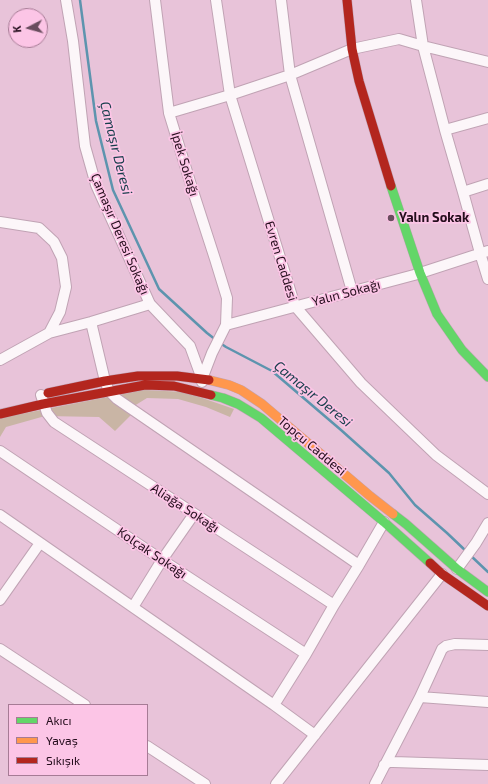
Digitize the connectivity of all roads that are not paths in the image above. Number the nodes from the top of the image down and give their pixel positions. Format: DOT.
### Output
graph roads {
  1 [pos="66,0"];
  2 [pos="155,0"];
  3 [pos="216,0"];
  4 [pos="281,0"];
  5 [pos="347,0"];
  6 [pos="416,0"];
  7 [pos="423,46"];
  8 [pos="352,49"];
  9 [pos="488,62"];
  10 [pos="290,75"];
  11 [pos="230,95"];
  12 [pos="169,113"];
  13 [pos="488,118"];
  14 [pos="445,130"];
  15 [pos="488,184"];
  16 [pos="463,192"];
  17 [pos="0,222"];
  18 [pos="484,252"];
  19 [pos="420,273"];
  20 [pos="488,279"];
  21 [pos="352,291"];
  22 [pos="150,304"];
  23 [pos="295,306"];
  24 [pos="90,322"];
  25 [pos="226,325"];
  26 [pos="49,334"];
  27 [pos="0,360"];
  28 [pos="488,377"];
  29 [pos="202,379"];
  30 [pos="107,386"];
  31 [pos="201,392"];
  32 [pos="42,399"];
  33 [pos="0,405"];
  34 [pos="0,414"];
  35 [pos="0,451"];
  36 [pos="488,494"];
  37 [pos="194,514"];
  38 [pos="0,515"];
  39 [pos="384,522"];
  40 [pos="488,523"];
  41 [pos="40,543"];
  42 [pos="162,560"];
  43 [pos="359,565"];
  44 [pos="459,566"];
  45 [pos="442,574"];
  46 [pos="488,592"];
  47 [pos="1,598"];
  48 [pos="334,605"];
  49 [pos="488,606"];
  50 [pos="133,607"];
  51 [pos="488,646"];
  52 [pos="0,649"];
  53 [pos="306,654"];
  54 [pos="420,698"];
  55 [pos="488,702"];
  56 [pos="83,704"];
  57 [pos="274,705"];
  58 [pos="315,735"];
  59 [pos="148,747"];
  60 [pos="384,765"];
  61 [pos="488,765"];
  62 [pos="205,784"];
  63 [pos="276,784"];
  64 [pos="375,784"];
  1 -- 22 [label="street, Çamaşır Deresi Sokağı"];
  2 -- 12 [label="street, İpek Sokağı"];
  3 -- 11 [label="street, Evren Caddesi"];
  4 -- 10 [label="street"];
  5 -- 8 [label="street"];
  6 -- 7 [label="street"];
  7 -- 8 [label="street"];
  7 -- 9 [label="street"];
  7 -- 14 [label="street"];
  8 -- 10 [label="street"];
  8 -- 19 [label="street"];
  10 -- 11 [label="street"];
  10 -- 21 [label="street"];
  11 -- 12 [label="street"];
  11 -- 23 [label="street, Evren Caddesi"];
  12 -- 25 [label="street, İpek Sokağı"];
  13 -- 14 [label="street"];
  14 -- 16 [label="street"];
  15 -- 16 [label="street"];
  16 -- 18 [label="street"];
  17 -- 26 [label="street"];
  18 -- 19 [label="street, Yalın Sokağı"];
  18 -- 20 [label="street"];
  19 -- 21 [label="street, Yalın Sokağı"];
  19 -- 28 [label="street"];
  21 -- 23 [label="street, Yalın Sokağı"];
  22 -- 24 [label="street"];
  22 -- 29 [label="street, Çamaşır Deresi Sokağı"];
  23 -- 25 [label="street, Yalın Sokağı"];
  23 -- 36 [label="street, Evren Caddesi"];
  24 -- 26 [label="street"];
  24 -- 30 [label="street"];
  25 -- 29 [label="street"];
  26 -- 27 [label="street"];
  29 -- 30 [label="street, Topçu Caddesi"];
  29 -- 31 [label="street"];
  29 -- 44 [label="street, Topçu Caddesi"];
  30 -- 31 [label="street, Topçu Caddesi"];
  30 -- 32 [label="street, Topçu Caddesi"];
  30 -- 43 [label="street"];
  31 -- 39 [label="street, Topçu Caddesi"];
  32 -- 33 [label="street, Topçu Caddesi"];
  32 -- 34 [label="street, Topçu Caddesi"];
  32 -- 37 [label="street, Aliağa Sokağı"];
  35 -- 42 [label="street, Kolçak Sokağı"];
  37 -- 42 [label="street"];
  37 -- 48 [label="street, Aliağa Sokağı"];
  38 -- 41 [label="street"];
  39 -- 43 [label="street"];
  39 -- 45 [label="street, Topçu Caddesi"];
  40 -- 44 [label="street"];
  41 -- 47 [label="street"];
  41 -- 50 [label="street"];
  42 -- 50 [label="street"];
  42 -- 53 [label="street, Kolçak Sokağı"];
  43 -- 48 [label="street"];
  44 -- 46 [label="street, Topçu Caddesi"];
  45 -- 49 [label="street, Topçu Caddesi"];
  45 -- 58 [label="street"];
  48 -- 53 [label="street"];
  50 -- 57 [label="street"];
  51 -- 54 [label="street"];
  52 -- 56 [label="street"];
  53 -- 57 [label="street"];
  54 -- 55 [label="street"];
  54 -- 60 [label="street"];
  57 -- 58 [label="street"];
  58 -- 63 [label="street"];
  59 -- 62 [label="street"];
  60 -- 61 [label="street"];
  60 -- 64 [label="street"];
}
